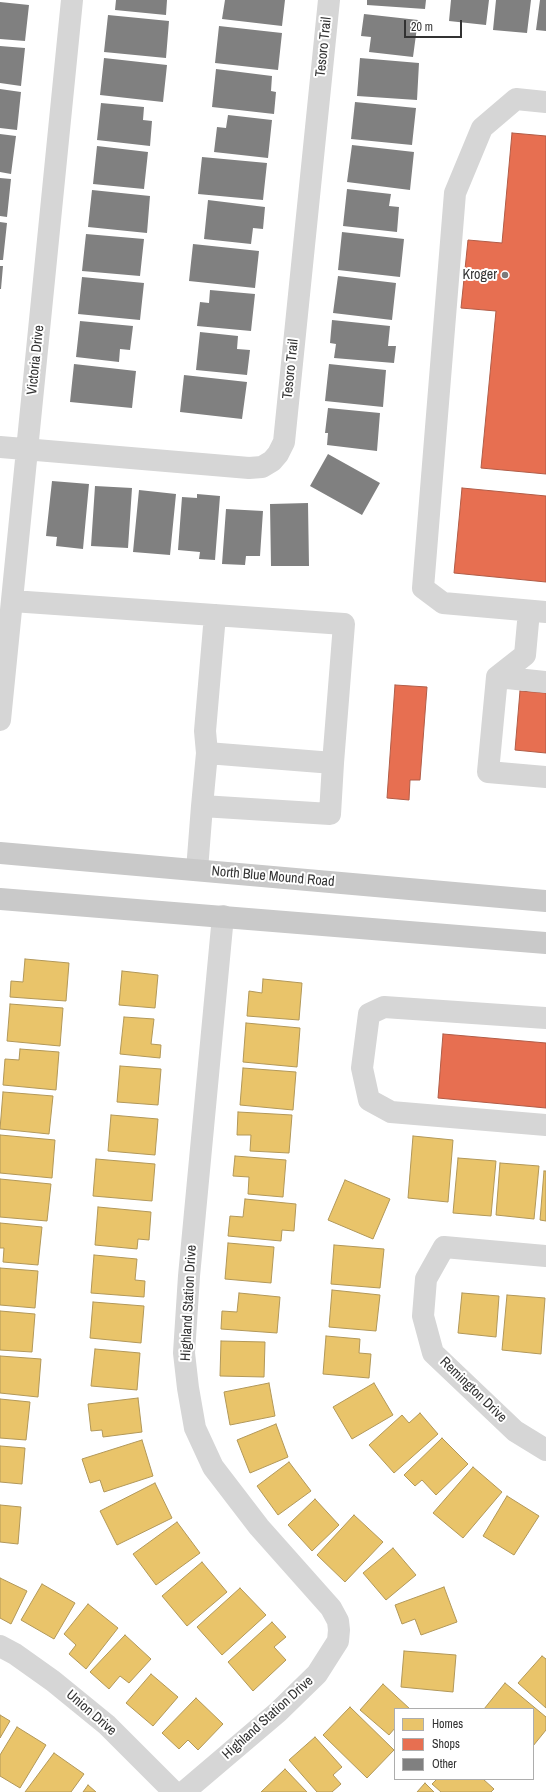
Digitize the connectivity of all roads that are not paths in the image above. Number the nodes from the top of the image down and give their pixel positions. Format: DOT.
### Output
graph roads {
  1 [pos="72,0"];
  2 [pos="328,0"];
  3 [pos="546,102"];
  4 [pos="0,447"];
  5 [pos="27,449"];
  6 [pos="12,600"];
  7 [pos="537,611"];
  8 [pos="215,615"];
  9 [pos="497,677"];
  10 [pos="546,682"];
  11 [pos="0,720"];
  12 [pos="207,753"];
  13 [pos="333,763"];
  14 [pos="546,777"];
  15 [pos="202,806"];
  16 [pos="0,852"];
  17 [pos="197,870"];
  18 [pos="0,899"];
  19 [pos="546,901"];
  20 [pos="223,916"];
  21 [pos="546,942"];
  22 [pos="546,1018"];
  23 [pos="546,1125"];
  24 [pos="546,1256"];
  25 [pos="546,1450"];
  26 [pos="0,1646"];
  27 [pos="174,1792"];
  28 [pos="184,1792"];
  1 -- 5 [label="street, Victoria Drive"];
  2 -- 5 [label="street, Tesoro Trail"];
  3 -- 7 [label="street"];
  4 -- 5 [label="street, Tesoro Trail"];
  5 -- 6 [label="street, Victoria Drive"];
  6 -- 8 [label="street"];
  6 -- 11 [label="street, Victoria Drive"];
  7 -- 9 [label="street"];
  8 -- 12 [label="street"];
  8 -- 13 [label="street"];
  9 -- 10 [label="street"];
  9 -- 14 [label="street"];
  12 -- 13 [label="street"];
  12 -- 15 [label="street"];
  13 -- 15 [label="street"];
  15 -- 17 [label="street"];
  16 -- 17 [label="main road, North Blue Mound Road"];
  17 -- 19 [label="main road, North Blue Mound Road"];
  18 -- 20 [label="main road"];
  20 -- 21 [label="main road"];
  20 -- 28 [label="street, Highland Station Drive"];
  22 -- 23 [label="street"];
  24 -- 25 [label="street, Remington Drive"];
  26 -- 27 [label="street, Union Drive"];
}
